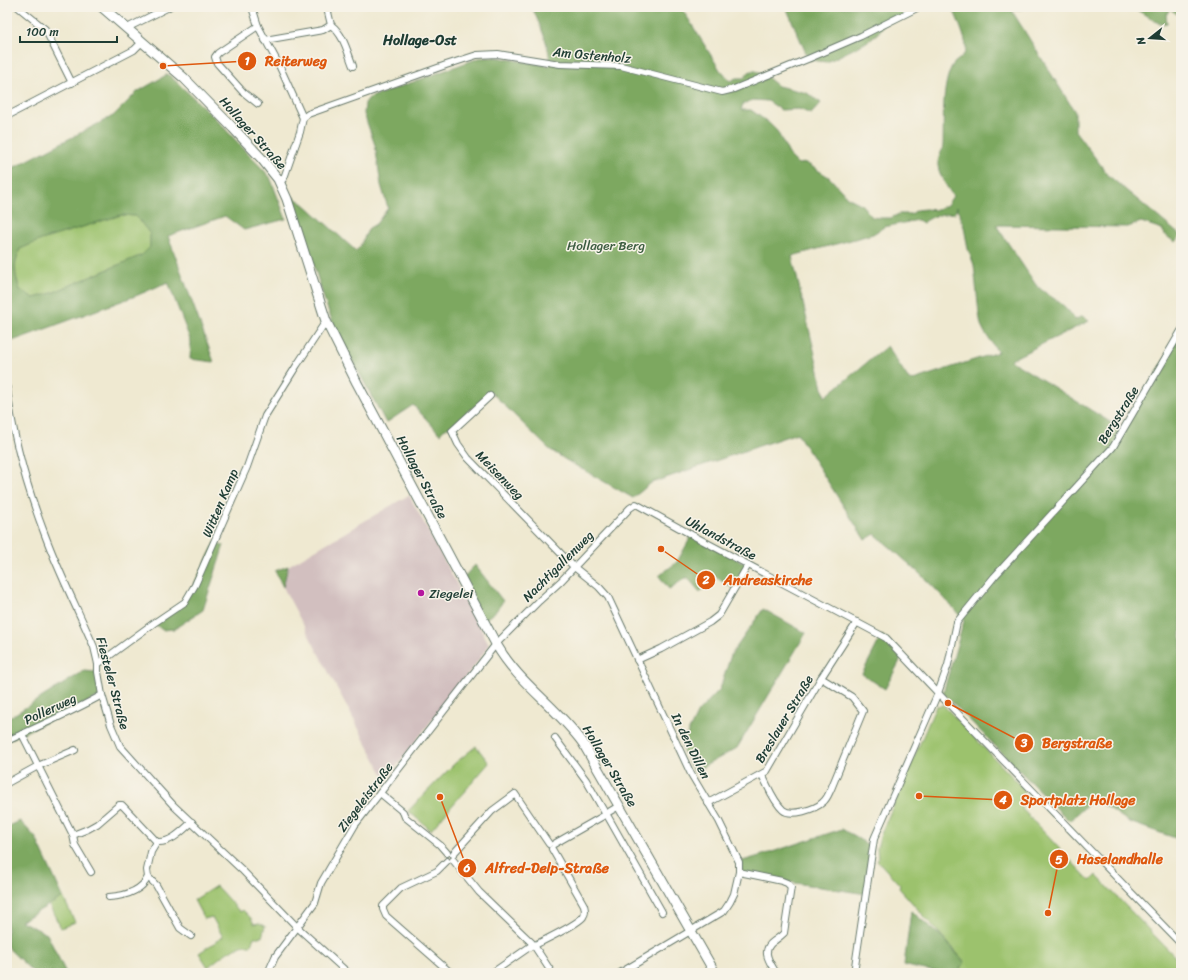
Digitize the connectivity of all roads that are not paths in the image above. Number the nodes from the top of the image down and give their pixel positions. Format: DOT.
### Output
graph roads {
  1 [pos="18,7"];
  2 [pos="102,7"];
  3 [pos="169,7"];
  4 [pos="252,7"];
  5 [pos="919,7"];
  6 [pos="327,8"];
  7 [pos="331,25"];
  8 [pos="258,26"];
  9 [pos="128,30"];
  10 [pos="265,40"];
  11 [pos="142,42"];
  12 [pos="353,66"];
  13 [pos="72,83"];
  14 [pos="258,104"];
  15 [pos="7,116"];
  16 [pos="303,118"];
  17 [pos="280,183"];
  18 [pos="326,321"];
  19 [pos="1181,331"];
  20 [pos="7,388"];
  21 [pos="490,396"];
  22 [pos="636,504"];
  23 [pos="748,565"];
  24 [pos="574,567"];
  25 [pos="857,622"];
  26 [pos="496,644"];
  27 [pos="637,660"];
  28 [pos="98,664"];
  29 [pos="821,678"];
  30 [pos="938,693"];
  31 [pos="102,695"];
  32 [pos="22,734"];
  33 [pos="555,738"];
  34 [pos="7,741"];
  35 [pos="75,750"];
  36 [pos="38,766"];
  37 [pos="762,775"];
  38 [pos="7,783"];
  39 [pos="380,793"];
  40 [pos="708,803"];
  41 [pos="619,806"];
  42 [pos="606,814"];
  43 [pos="192,822"];
  44 [pos="73,835"];
  45 [pos="157,842"];
  46 [pos="552,846"];
  47 [pos="450,857"];
  48 [pos="91,872"];
  49 [pos="739,872"];
  50 [pos="148,877"];
  51 [pos="109,897"];
  52 [pos="662,912"];
  53 [pos="297,927"];
  54 [pos="691,931"];
  55 [pos="191,936"];
  56 [pos="1181,944"];
  57 [pos="534,945"];
  58 [pos="268,973"];
  59 [pos="348,973"];
  60 [pos="451,973"];
  61 [pos="492,973"];
  62 [pos="552,973"];
  63 [pos="620,973"];
  64 [pos="715,973"];
  65 [pos="776,973"];
  66 [pos="854,973"];
  1 -- 13 [label="street"];
  2 -- 9 [label="main road, Hollager Straße"];
  3 -- 9 [label="street"];
  4 -- 8 [label="street"];
  5 -- 16 [label="street, Am Ostenholz"];
  6 -- 7 [label="street"];
  7 -- 10 [label="street"];
  7 -- 12 [label="street"];
  8 -- 10 [label="street"];
  8 -- 14 [label="street"];
  9 -- 11 [label="main road, Hollager Straße"];
  10 -- 16 [label="street"];
  11 -- 13 [label="street"];
  11 -- 17 [label="main road, Hollager Straße"];
  13 -- 15 [label="street"];
  16 -- 17 [label="street"];
  17 -- 18 [label="main road, Hollager Straße"];
  18 -- 26 [label="main road, Hollager Straße"];
  18 -- 28 [label="street, Witten Kamp"];
  19 -- 30 [label="street, Bergstraße"];
  20 -- 28 [label="street, Fiesteler Straße"];
  21 -- 24 [label="street, Meisenweg"];
  22 -- 23 [label="street, Uhlandstraße"];
  22 -- 24 [label="street, Nachtigallenweg"];
  23 -- 25 [label="street, Uhlandstraße"];
  23 -- 27 [label="street"];
  24 -- 26 [label="street, Nachtigallenweg"];
  24 -- 27 [label="street, In den Dillen"];
  25 -- 29 [label="street, Breslauer Straße"];
  25 -- 30 [label="street, Uhlandstraße"];
  26 -- 39 [label="street, Ziegeleistraße"];
  26 -- 41 [label="main road, Hollager Straße"];
  27 -- 40 [label="street, In den Dillen"];
  28 -- 31 [label="street, Fiesteler Straße"];
  29 -- 37 [label="street, Breslauer Straße"];
  29 -- 37 [label="street"];
  30 -- 56 [label="street, Uhlandstraße"];
  30 -- 66 [label="street, Bergstraße"];
  31 -- 32 [label="street, Pollerweg"];
  31 -- 43 [label="street, Fiesteler Straße"];
  32 -- 34 [label="street, Pollerweg"];
  32 -- 36 [label="street"];
  33 -- 42 [label="street"];
  35 -- 36 [label="street"];
  36 -- 38 [label="street"];
  36 -- 44 [label="street"];
  37 -- 40 [label="street, Breslauer Straße"];
  39 -- 47 [label="street"];
  39 -- 53 [label="street, Ziegeleistraße"];
  40 -- 49 [label="street, In den Dillen"];
  41 -- 42 [label="street"];
  41 -- 54 [label="main road, Hollager Straße"];
  42 -- 46 [label="street"];
  42 -- 52 [label="street"];
  43 -- 45 [label="street"];
  43 -- 53 [label="street, Fiesteler Straße"];
  44 -- 45 [label="street"];
  44 -- 48 [label="street"];
  45 -- 50 [label="street"];
  46 -- 47 [label="street"];
  46 -- 57 [label="street"];
  47 -- 57 [label="street"];
  47 -- 60 [label="street"];
  49 -- 54 [label="street, In den Dillen"];
  49 -- 65 [label="street"];
  50 -- 51 [label="street"];
  50 -- 55 [label="street"];
  53 -- 58 [label="street, Ziegeleistraße"];
  53 -- 59 [label="street, Fiesteler Straße"];
  54 -- 63 [label="street, In den Dillen"];
  54 -- 64 [label="main road, Hollager Straße"];
  57 -- 61 [label="street"];
  57 -- 62 [label="street"];
}
